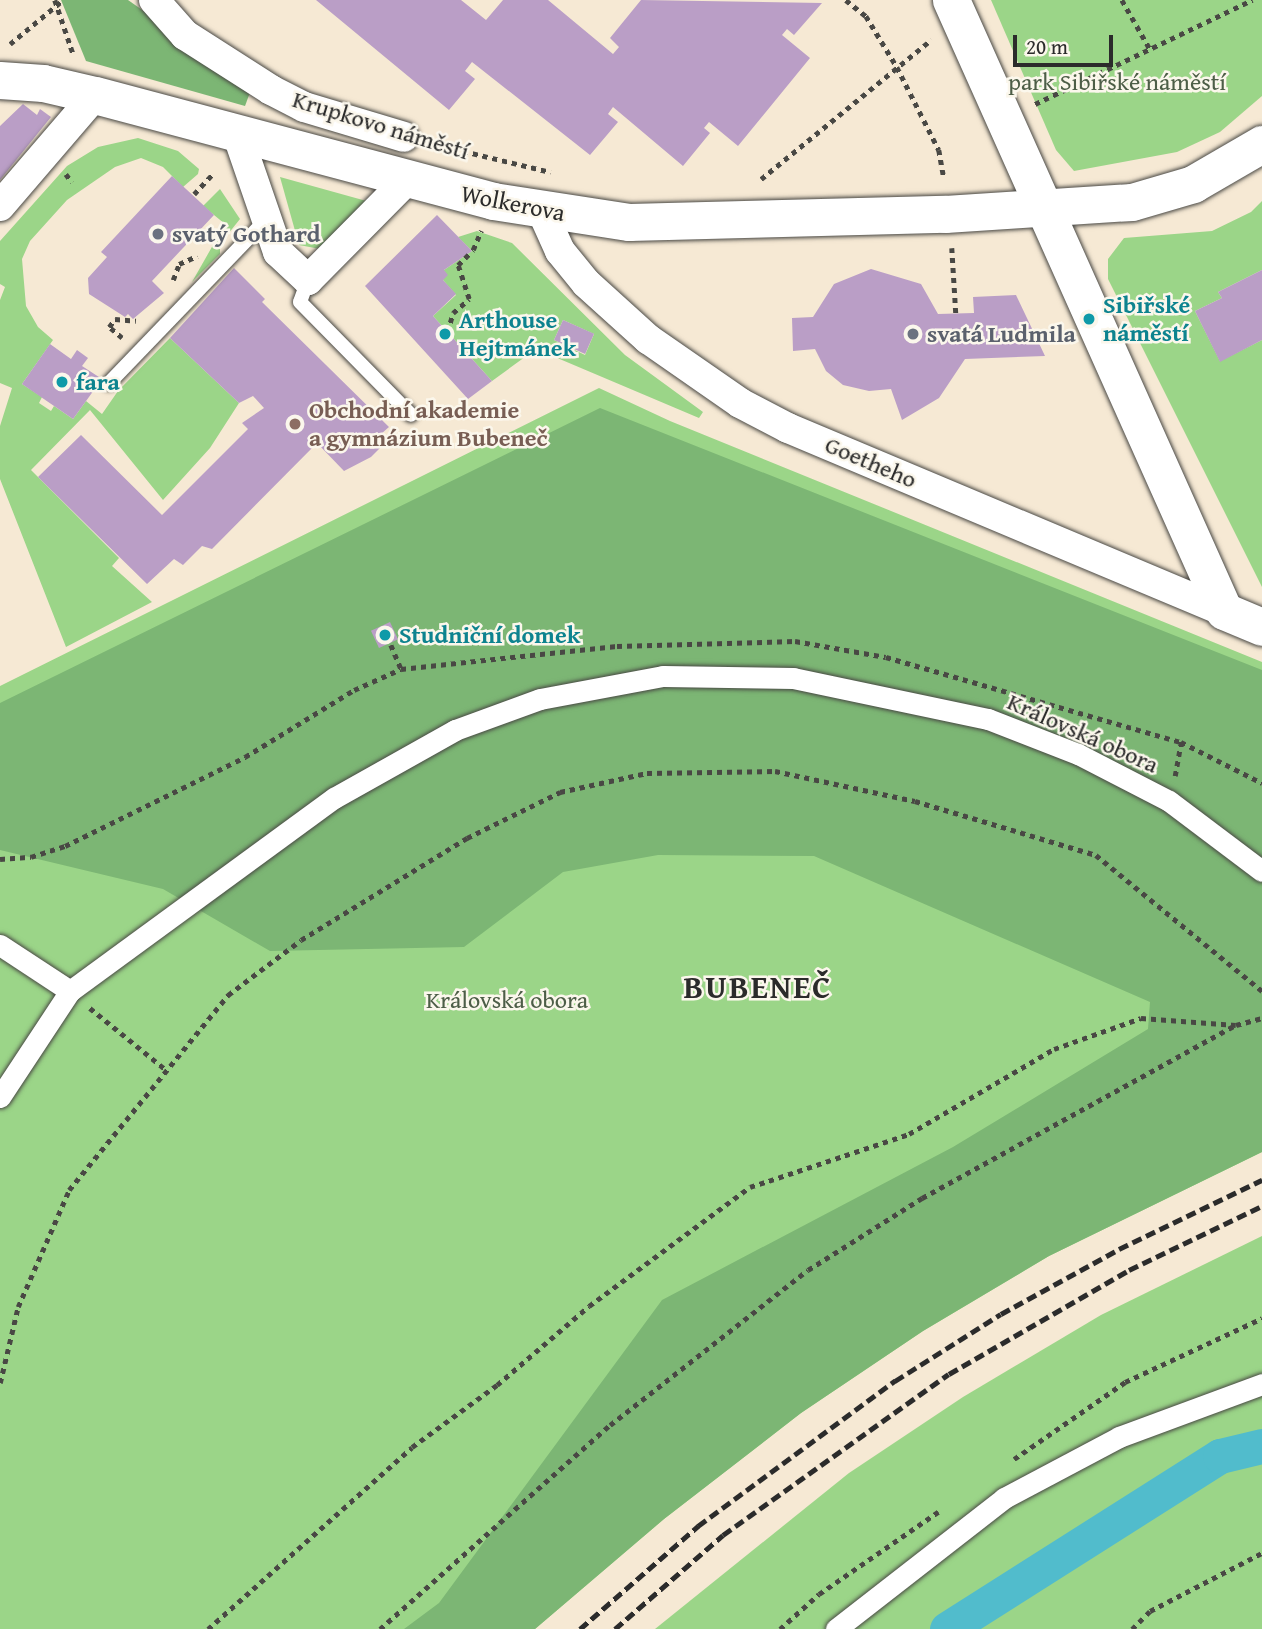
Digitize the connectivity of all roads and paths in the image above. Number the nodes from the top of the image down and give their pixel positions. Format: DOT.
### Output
graph roads {
  1 [pos="63,0"];
  2 [pos="154,0"];
  3 [pos="846,0"];
  4 [pos="951,0"];
  5 [pos="1122,0"];
  6 [pos="1252,0"];
  7 [pos="56,3"];
  8 [pos="935,36"];
  9 [pos="1150,49"];
  10 [pos="3,64"];
  11 [pos="897,68"];
  12 [pos="84,81"];
  13 [pos="1030,106"];
  14 [pos="237,133"];
  15 [pos="404,137"];
  16 [pos="1262,144"];
  17 [pos="556,173"];
  18 [pos="212,175"];
  19 [pos="944,177"];
  20 [pos="761,179"];
  21 [pos="407,180"];
  22 [pos="194,194"];
  23 [pos="0,206"];
  24 [pos="1041,209"];
  25 [pos="542,211"];
  26 [pos="267,220"];
  27 [pos="483,225"];
  28 [pos="951,242"];
  29 [pos="308,280"];
  30 [pos="120,313"];
  31 [pos="956,313"];
  32 [pos="116,319"];
  33 [pos="447,332"];
  34 [pos="110,383"];
  35 [pos="411,415"];
  36 [pos="1224,611"];
  37 [pos="1262,627"];
  38 [pos="391,645"];
  39 [pos="401,669"];
  40 [pos="1181,742"];
  41 [pos="1262,783"];
  42 [pos="1262,871"];
  43 [pos="0,944"];
  44 [pos="70,991"];
  45 [pos="1262,991"];
  46 [pos="1262,1018"];
  47 [pos="1236,1025"];
  48 [pos="165,1069"];
  49 [pos="0,1097"];
  50 [pos="0,1383"];
  51 [pos="1262,1384"];
  52 [pos="1262,1553"];
  53 [pos="208,1629"];
  54 [pos="380,1629"];
  55 [pos="836,1629"];
  56 [pos="1132,1629"];
  1 -- 7 [label="path"];
  2 -- 15 [label="street, Krupkovo náměstí"];
  3 -- 11 [label="path"];
  4 -- 24 [label="street"];
  5 -- 9 [label="path"];
  6 -- 9 [label="path"];
  7 -- 10 [label="path"];
  7 -- 12 [label="path"];
  8 -- 11 [label="path"];
  9 -- 13 [label="path"];
  10 -- 12 [label="street, Wolkerova"];
  11 -- 19 [label="path"];
  11 -- 20 [label="path"];
  12 -- 14 [label="street, Wolkerova"];
  12 -- 23 [label="street"];
  14 -- 21 [label="street, Wolkerova"];
  14 -- 26 [label="street"];
  15 -- 17 [label="path, Krupkovo náměstí"];
  16 -- 24 [label="street"];
  18 -- 22 [label="path"];
  21 -- 25 [label="street, Wolkerova"];
  21 -- 29 [label="street, Krupkovo náměstí"];
  24 -- 25 [label="street, Wolkerova"];
  24 -- 36 [label="street"];
  25 -- 36 [label="street, Goetheho"];
  26 -- 29 [label="street"];
  26 -- 34 [label="lane"];
  27 -- 33 [label="path"];
  28 -- 31 [label="path"];
  29 -- 35 [label="lane"];
  30 -- 32 [label="path"];
  36 -- 37 [label="street, Goetheho"];
  38 -- 39 [label="path"];
  40 -- 41 [label="path"];
  42 -- 44 [label="street, Královská obora"];
  43 -- 44 [label="street"];
  44 -- 48 [label="path"];
  44 -- 49 [label="street, Královská obora"];
  45 -- 48 [label="path"];
  46 -- 47 [label="path"];
  47 -- 53 [label="path"];
  47 -- 54 [label="path"];
  48 -- 50 [label="path"];
  51 -- 55 [label="street"];
  52 -- 56 [label="path"];
}
